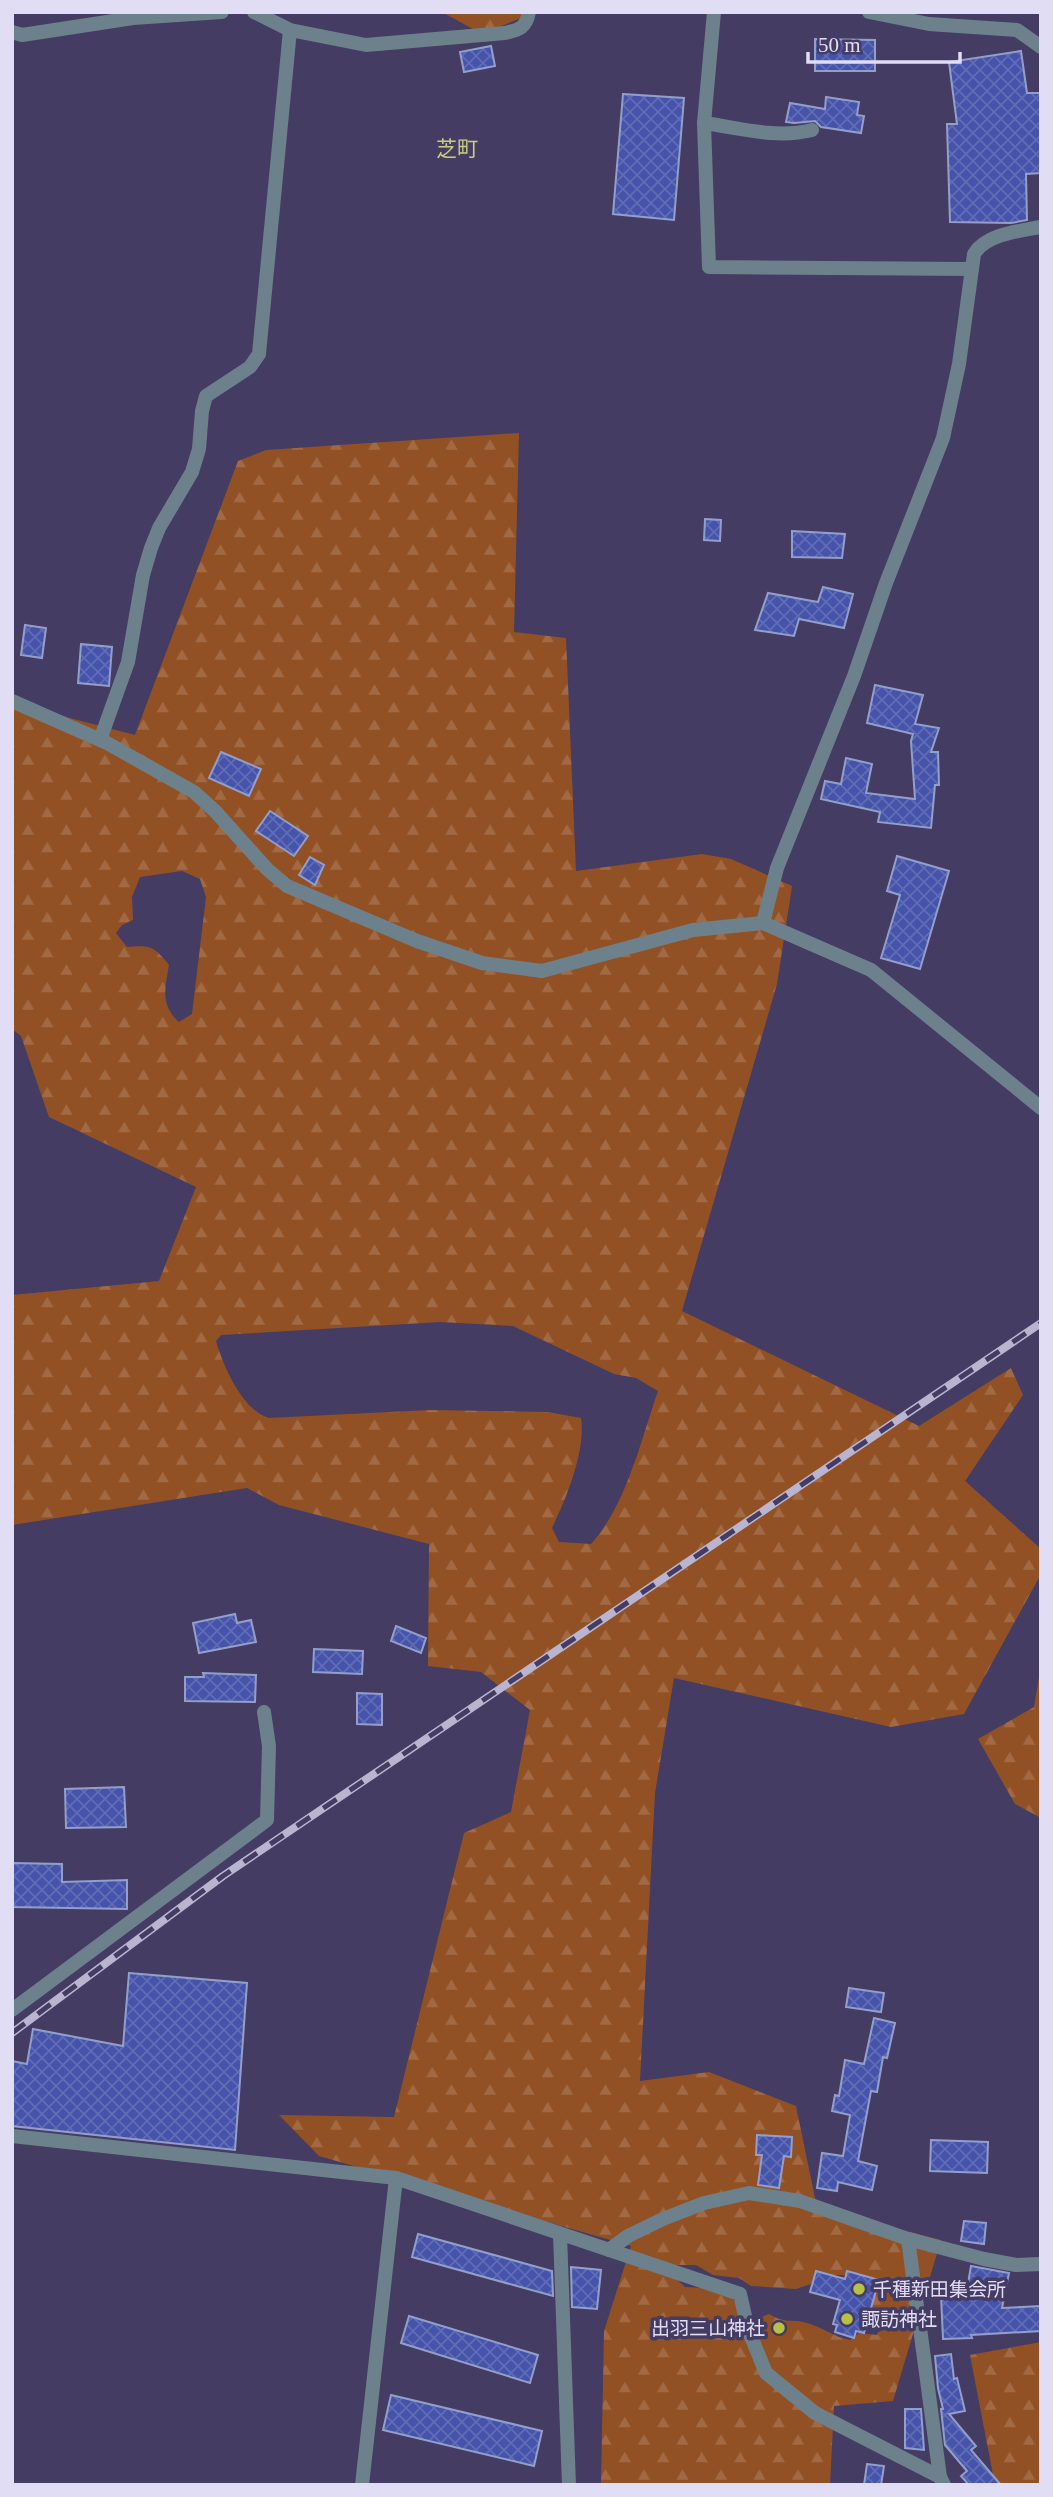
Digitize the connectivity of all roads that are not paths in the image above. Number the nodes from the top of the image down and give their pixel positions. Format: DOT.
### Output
graph roads {
  1 [pos="222,12"];
  2 [pos="254,12"];
  3 [pos="529,12"];
  4 [pos="714,12"];
  5 [pos="869,12"];
  6 [pos="133,15"];
  7 [pos="290,30"];
  8 [pos="12,32"];
  9 [pos="1041,47"];
  10 [pos="704,123"];
  11 [pos="812,130"];
  12 [pos="1041,227"];
  13 [pos="972,269"];
  14 [pos="12,701"];
  15 [pos="100,740"];
  16 [pos="763,923"];
  17 [pos="1041,1108"];
  18 [pos="264,1712"];
  19 [pos="12,2010"];
  20 [pos="12,2136"];
  21 [pos="396,2178"];
  22 [pos="560,2234"];
  23 [pos="908,2239"];
  24 [pos="609,2250"];
  25 [pos="1041,2264"];
  26 [pos="942,2481"];
  27 [pos="362,2485"];
  28 [pos="569,2485"];
  1 -- 6 [label="street"];
  2 -- 7 [label="street"];
  3 -- 7 [label="street"];
  4 -- 10 [label="street"];
  5 -- 9 [label="street"];
  6 -- 8 [label="street"];
  7 -- 15 [label="street"];
  10 -- 11 [label="street"];
  10 -- 13 [label="street"];
  12 -- 13 [label="street"];
  13 -- 16 [label="street"];
  14 -- 15 [label="street"];
  15 -- 16 [label="street"];
  16 -- 17 [label="street"];
  18 -- 19 [label="street"];
  20 -- 21 [label="street"];
  21 -- 22 [label="street"];
  21 -- 27 [label="street"];
  22 -- 24 [label="street"];
  22 -- 28 [label="street"];
  23 -- 24 [label="street"];
  23 -- 25 [label="street"];
  23 -- 26 [label="street"];
  24 -- 26 [label="street"];
}
